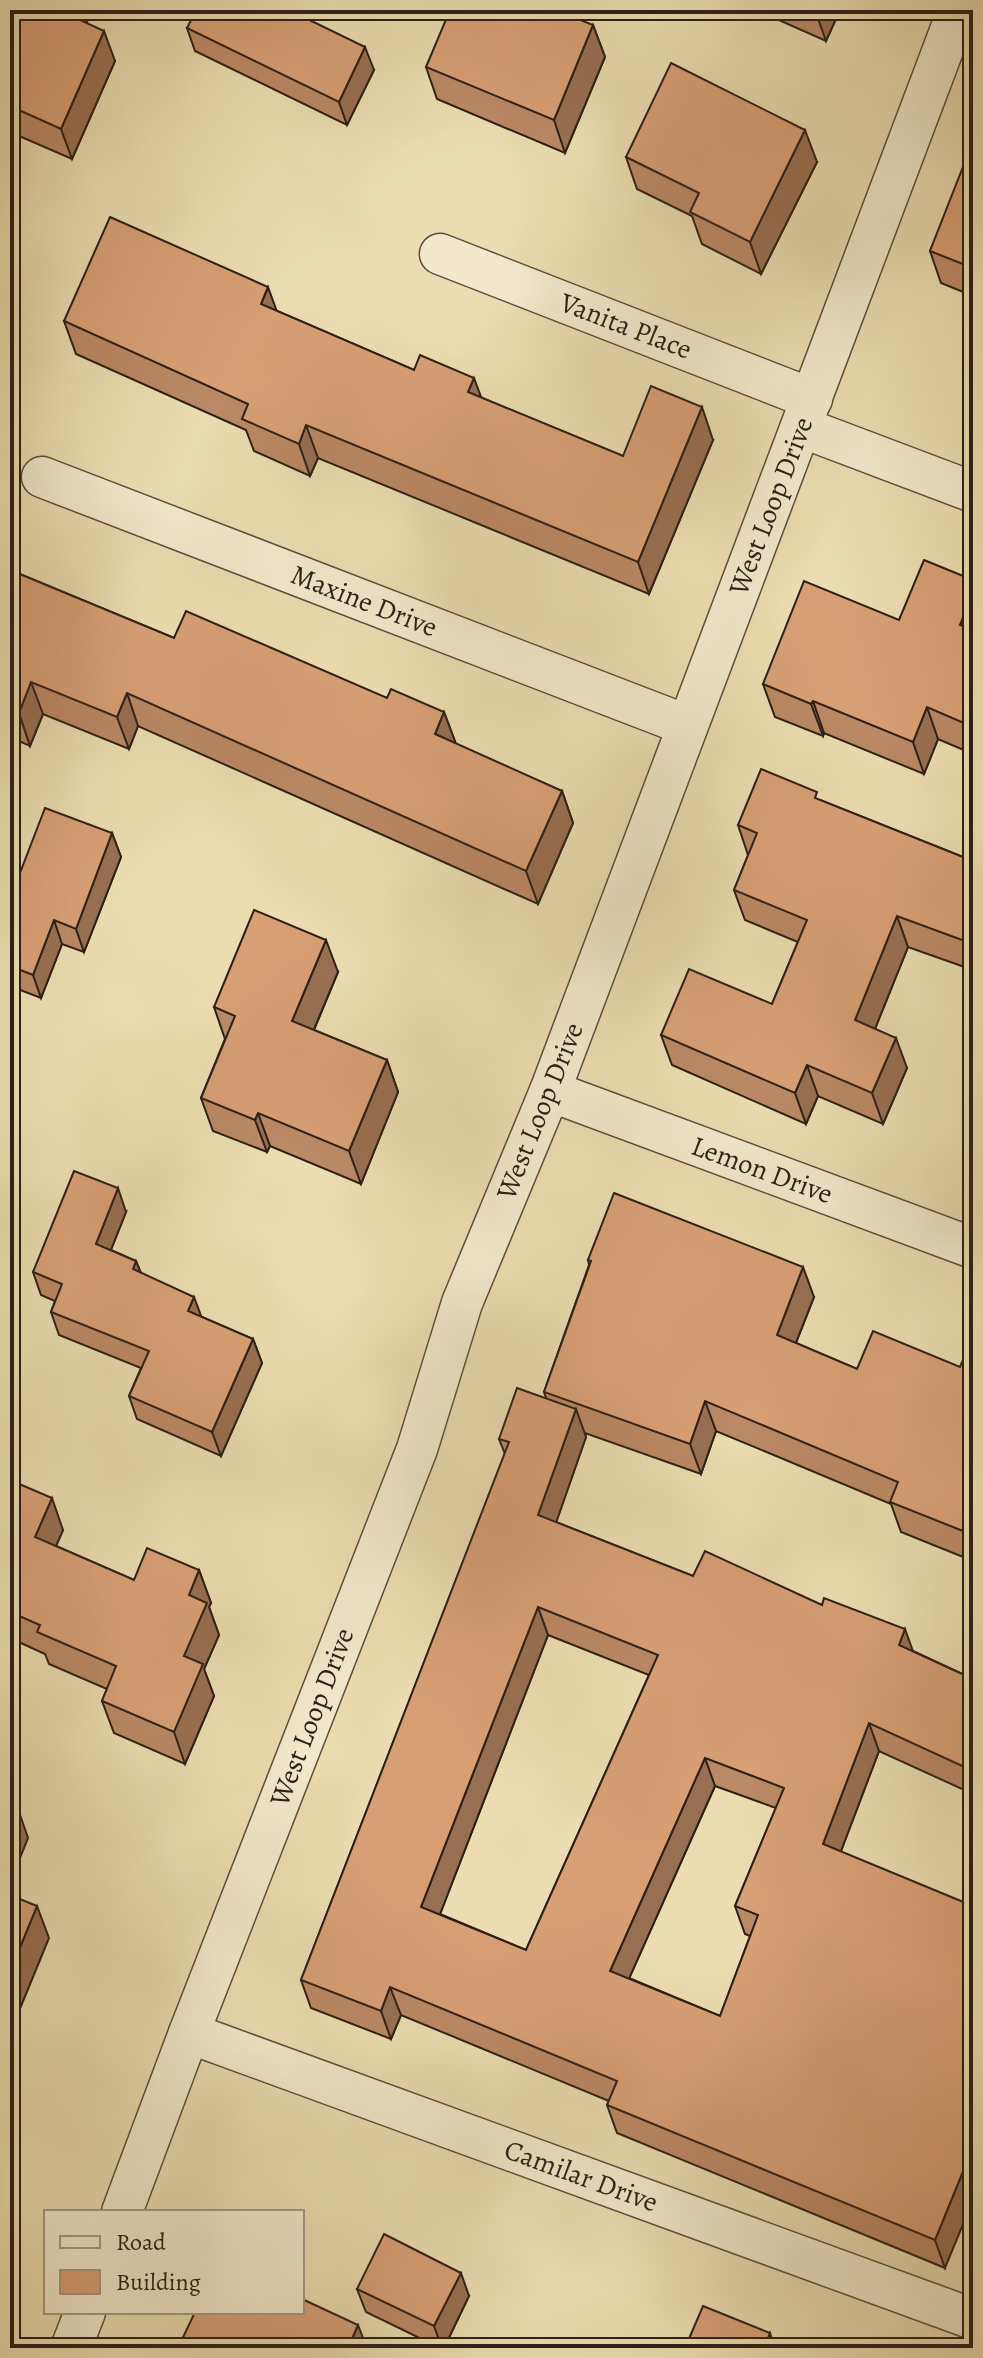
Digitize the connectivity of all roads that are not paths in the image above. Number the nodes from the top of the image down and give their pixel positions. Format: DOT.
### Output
graph roads {
  1 [pos="958,10"];
  2 [pos="440,254"];
  3 [pos="806,413"];
  4 [pos="42,477"];
  5 [pos="973,492"];
  6 [pos="686,725"];
  7 [pos="550,1091"];
  8 [pos="973,1248"];
  9 [pos="189,2033"];
  10 [pos="123,2210"];
  11 [pos="84,2314"];
  12 [pos="973,2319"];
  13 [pos="71,2348"];
  1 -- 3 [label="street, West Loop Drive"];
  2 -- 3 [label="street, Vanita Place"];
  3 -- 5 [label="street, Vanita Place"];
  3 -- 6 [label="street, West Loop Drive"];
  4 -- 6 [label="street, Maxine Drive"];
  6 -- 7 [label="street, West Loop Drive"];
  7 -- 8 [label="street, Lemon Drive"];
  7 -- 9 [label="street, West Loop Drive"];
  9 -- 10 [label="street, West Loop Drive"];
  9 -- 12 [label="street, Camilar Drive"];
  11 -- 13 [label="street"];
}
